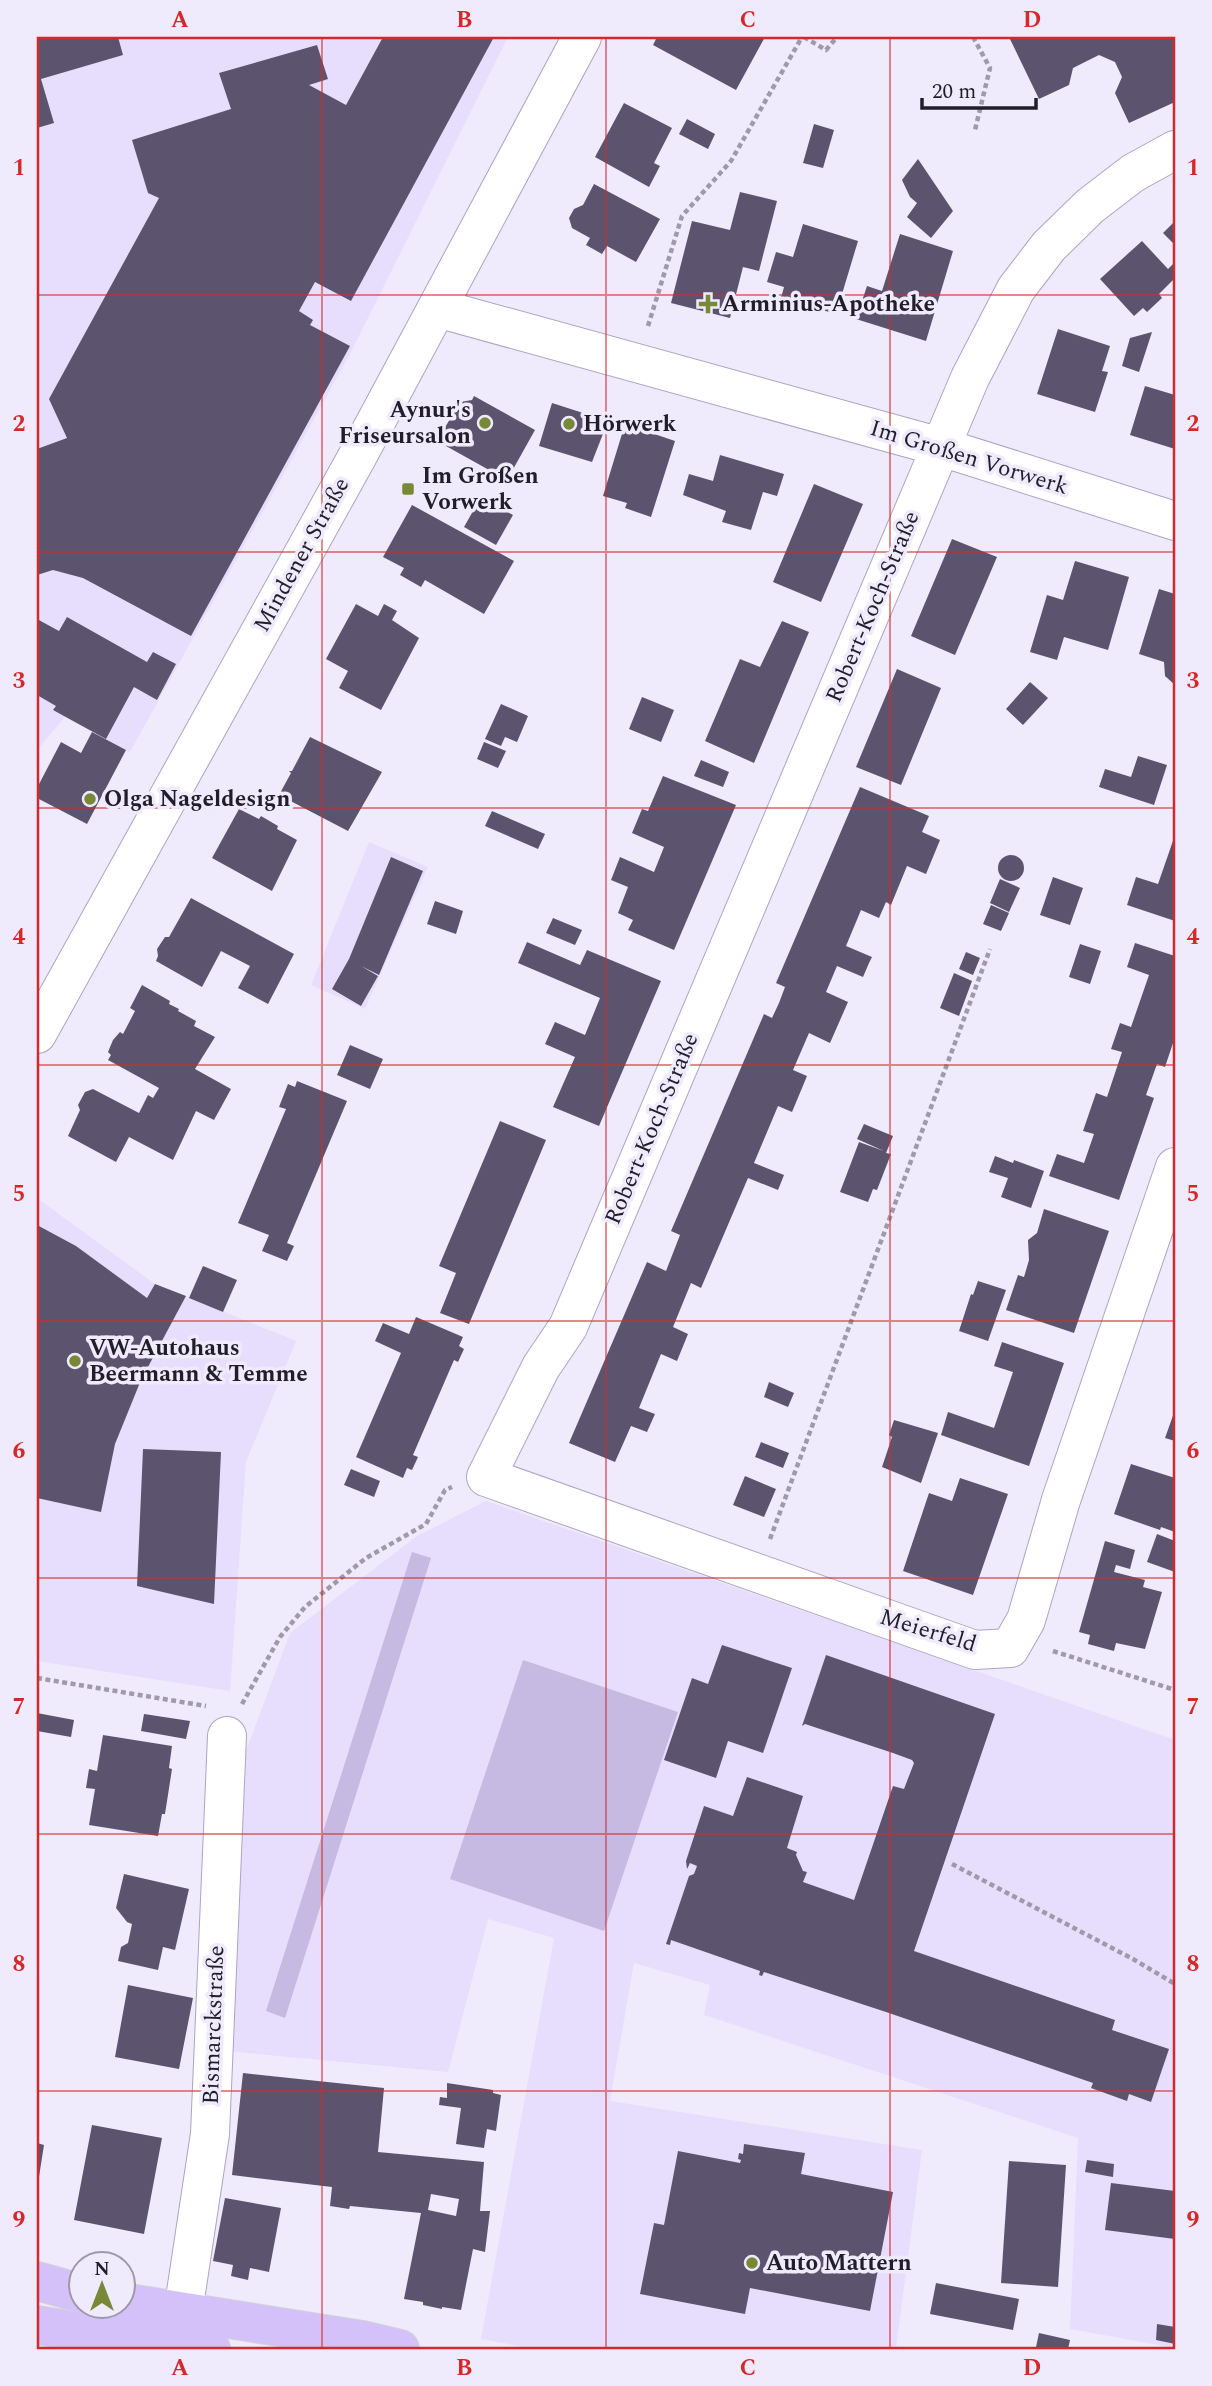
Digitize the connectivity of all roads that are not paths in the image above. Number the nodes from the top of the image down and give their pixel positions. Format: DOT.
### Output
graph roads {
  1 [pos="582,37"];
  2 [pos="1175,150"];
  3 [pos="437,308"];
  4 [pos="941,447"];
  5 [pos="1175,522"];
  6 [pos="37,1034"];
  7 [pos="1175,1167"];
  8 [pos="486,1477"];
  9 [pos="225,1718"];
  10 [pos="37,2281"];
  11 [pos="66,2289"];
  12 [pos="136,2309"];
  13 [pos="37,2325"];
  14 [pos="178,2329"];
  15 [pos="37,2340"];
  16 [pos="91,2349"];
  17 [pos="211,2349"];
  18 [pos="400,2349"];
  1 -- 3 [label="street, Mindener Straße"];
  2 -- 4 [label="street, Robert-Koch-Straße"];
  3 -- 4 [label="street, Im Großen Vorwerk"];
  3 -- 6 [label="street, Mindener Straße"];
  4 -- 5 [label="street, Im Großen Vorwerk"];
  4 -- 8 [label="street, Robert-Koch-Straße"];
  7 -- 8 [label="street, Meierfeld"];
  9 -- 14 [label="street, Bismarckstraße"];
  10 -- 11 [label="main road"];
  12 -- 14 [label="main road"];
  13 -- 14 [label="main road"];
  14 -- 17 [label="main road"];
  14 -- 18 [label="main road"];
  15 -- 16 [label="main road"];
}
